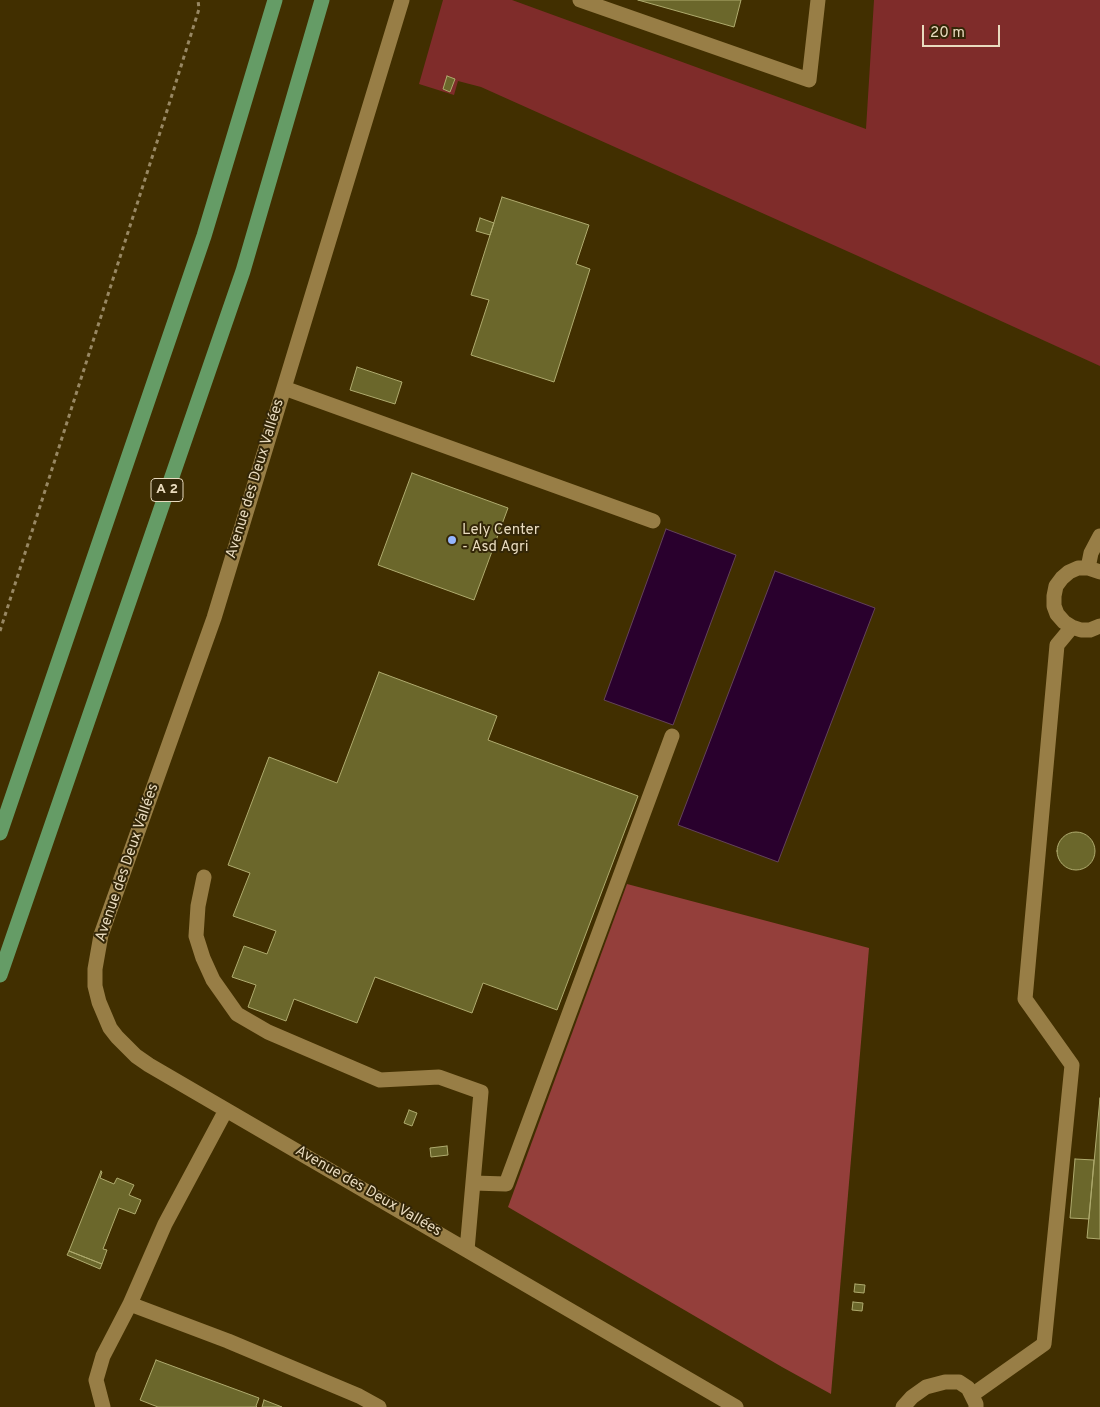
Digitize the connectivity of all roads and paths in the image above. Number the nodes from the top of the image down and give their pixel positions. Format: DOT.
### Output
graph roads {
  1 [pos="198,0"];
  2 [pos="275,0"];
  3 [pos="322,0"];
  4 [pos="402,0"];
  5 [pos="580,0"];
  6 [pos="818,0"];
  7 [pos="284,388"];
  8 [pos="653,521"];
  9 [pos="1100,536"];
  10 [pos="1094,570"];
  11 [pos="1100,626"];
  12 [pos="1072,627"];
  13 [pos="0,631"];
  14 [pos="672,736"];
  15 [pos="0,833"];
  16 [pos="204,877"];
  17 [pos="0,975"];
  18 [pos="226,1110"];
  19 [pos="473,1183"];
  20 [pos="467,1250"];
  21 [pos="130,1304"];
  22 [pos="974,1401"];
  23 [pos="103,1407"];
  24 [pos="379,1407"];
  25 [pos="736,1407"];
  26 [pos="903,1407"];
  1 -- 13 [label="path"];
  2 -- 15 [label="highway"];
  3 -- 17 [label="highway, A 2"];
  4 -- 7 [label="street, Avenue des Deux Vallées"];
  5 -- 6 [label="street"];
  7 -- 8 [label="street"];
  7 -- 18 [label="street, Avenue des Deux Vallées"];
  9 -- 10 [label="street"];
  10 -- 12 [label="street"];
  11 -- 12 [label="street"];
  12 -- 22 [label="street"];
  14 -- 19 [label="street"];
  16 -- 19 [label="street"];
  18 -- 20 [label="street, Avenue des Deux Vallées"];
  18 -- 21 [label="street"];
  19 -- 20 [label="street"];
  20 -- 25 [label="street, Avenue des Deux Vallées"];
  21 -- 23 [label="street"];
  21 -- 24 [label="street"];
  22 -- 26 [label="street"];
}
